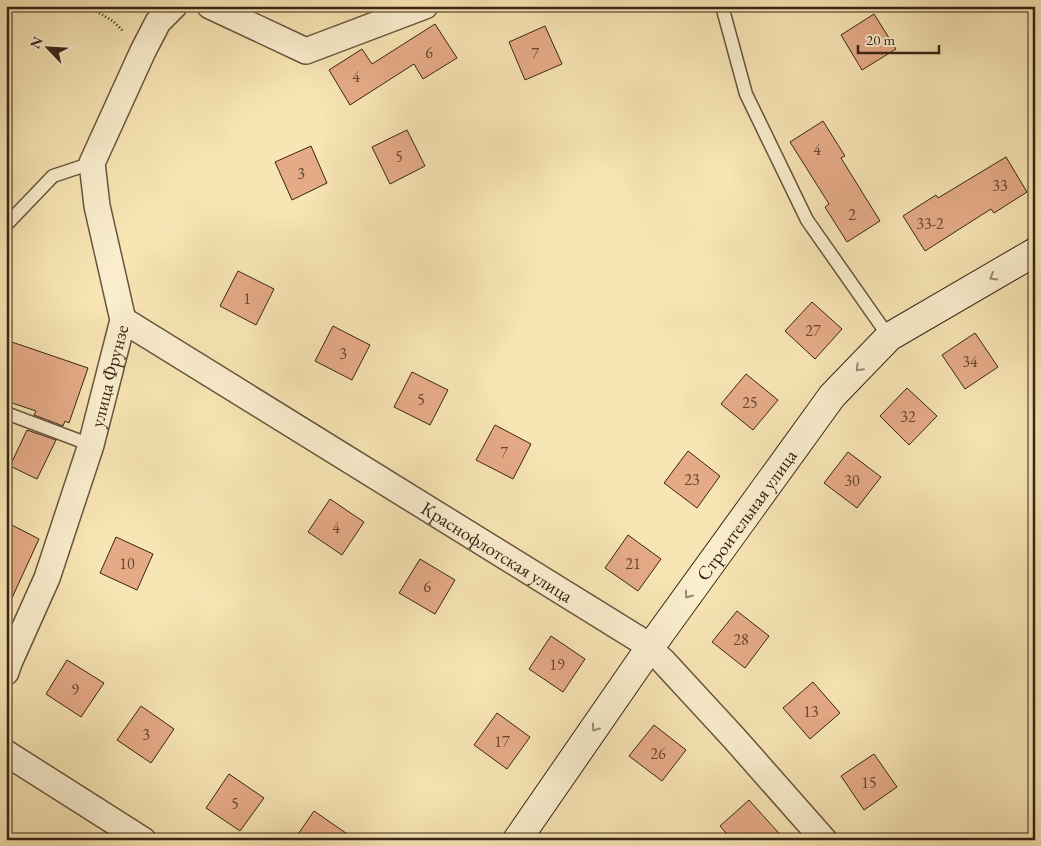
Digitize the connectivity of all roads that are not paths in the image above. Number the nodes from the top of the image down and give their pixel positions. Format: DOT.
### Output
graph roads {
  1 [pos="210,6"];
  2 [pos="425,6"];
  3 [pos="722,6"];
  4 [pos="160,12"];
  5 [pos="92,163"];
  6 [pos="6,225"];
  7 [pos="1035,252"];
  8 [pos="122,320"];
  9 [pos="888,337"];
  10 [pos="6,413"];
  11 [pos="91,445"];
  12 [pos="649,649"];
  13 [pos="6,672"];
  14 [pos="6,753"];
  15 [pos="143,840"];
  16 [pos="518,840"];
  17 [pos="824,840"];
  1 -- 2 [label="street"];
  3 -- 9 [label="lane"];
  4 -- 5 [label="street"];
  5 -- 6 [label="lane"];
  5 -- 8 [label="street, улица Фрунзе"];
  7 -- 9 [label="street, Строительная улица, one-way"];
  8 -- 11 [label="street, улица Фрунзе"];
  8 -- 12 [label="street, Краснофлотская улица"];
  9 -- 12 [label="street, Строительная улица, one-way"];
  10 -- 11 [label="lane"];
  11 -- 13 [label="street, улица Фрунзе"];
  12 -- 16 [label="street, Строительная улица, one-way"];
  12 -- 17 [label="street, Краснофлотская улица"];
  14 -- 15 [label="street"];
}
